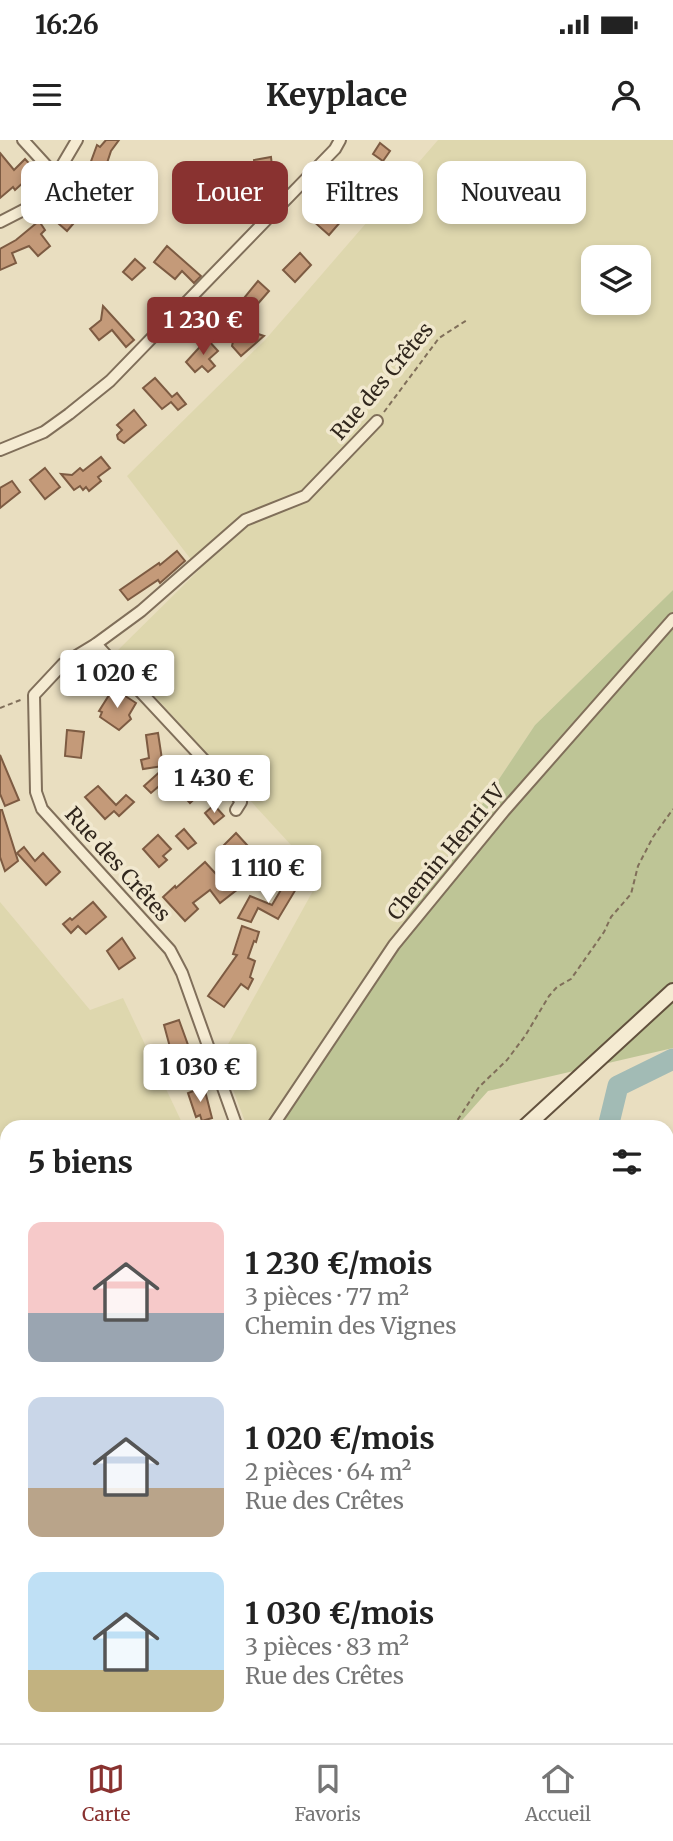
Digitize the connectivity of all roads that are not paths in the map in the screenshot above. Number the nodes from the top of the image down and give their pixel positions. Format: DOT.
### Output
graph roads {
  1 [pos="23,140"];
  2 [pos="77,140"];
  3 [pos="340,140"];
  4 [pos="42,161"];
  5 [pos="64,161"];
  6 [pos="21,211"];
  7 [pos="0,222"];
  8 [pos="377,421"];
  9 [pos="0,450"];
  10 [pos="671,621"];
  11 [pos="96,644"];
  12 [pos="236,810"];
  13 [pos="673,991"];
  14 [pos="234,1120"];
  15 [pos="276,1120"];
  16 [pos="533,1120"];
  1 -- 4 [label="street"];
  2 -- 5 [label="street"];
  3 -- 9 [label="street"];
  6 -- 7 [label="street"];
  8 -- 11 [label="street, Rue des Crêtes"];
  10 -- 15 [label="street, Chemin Henri IV"];
  11 -- 12 [label="street"];
  11 -- 14 [label="street, Rue des Crêtes"];
  13 -- 16 [label="main road"];
}
